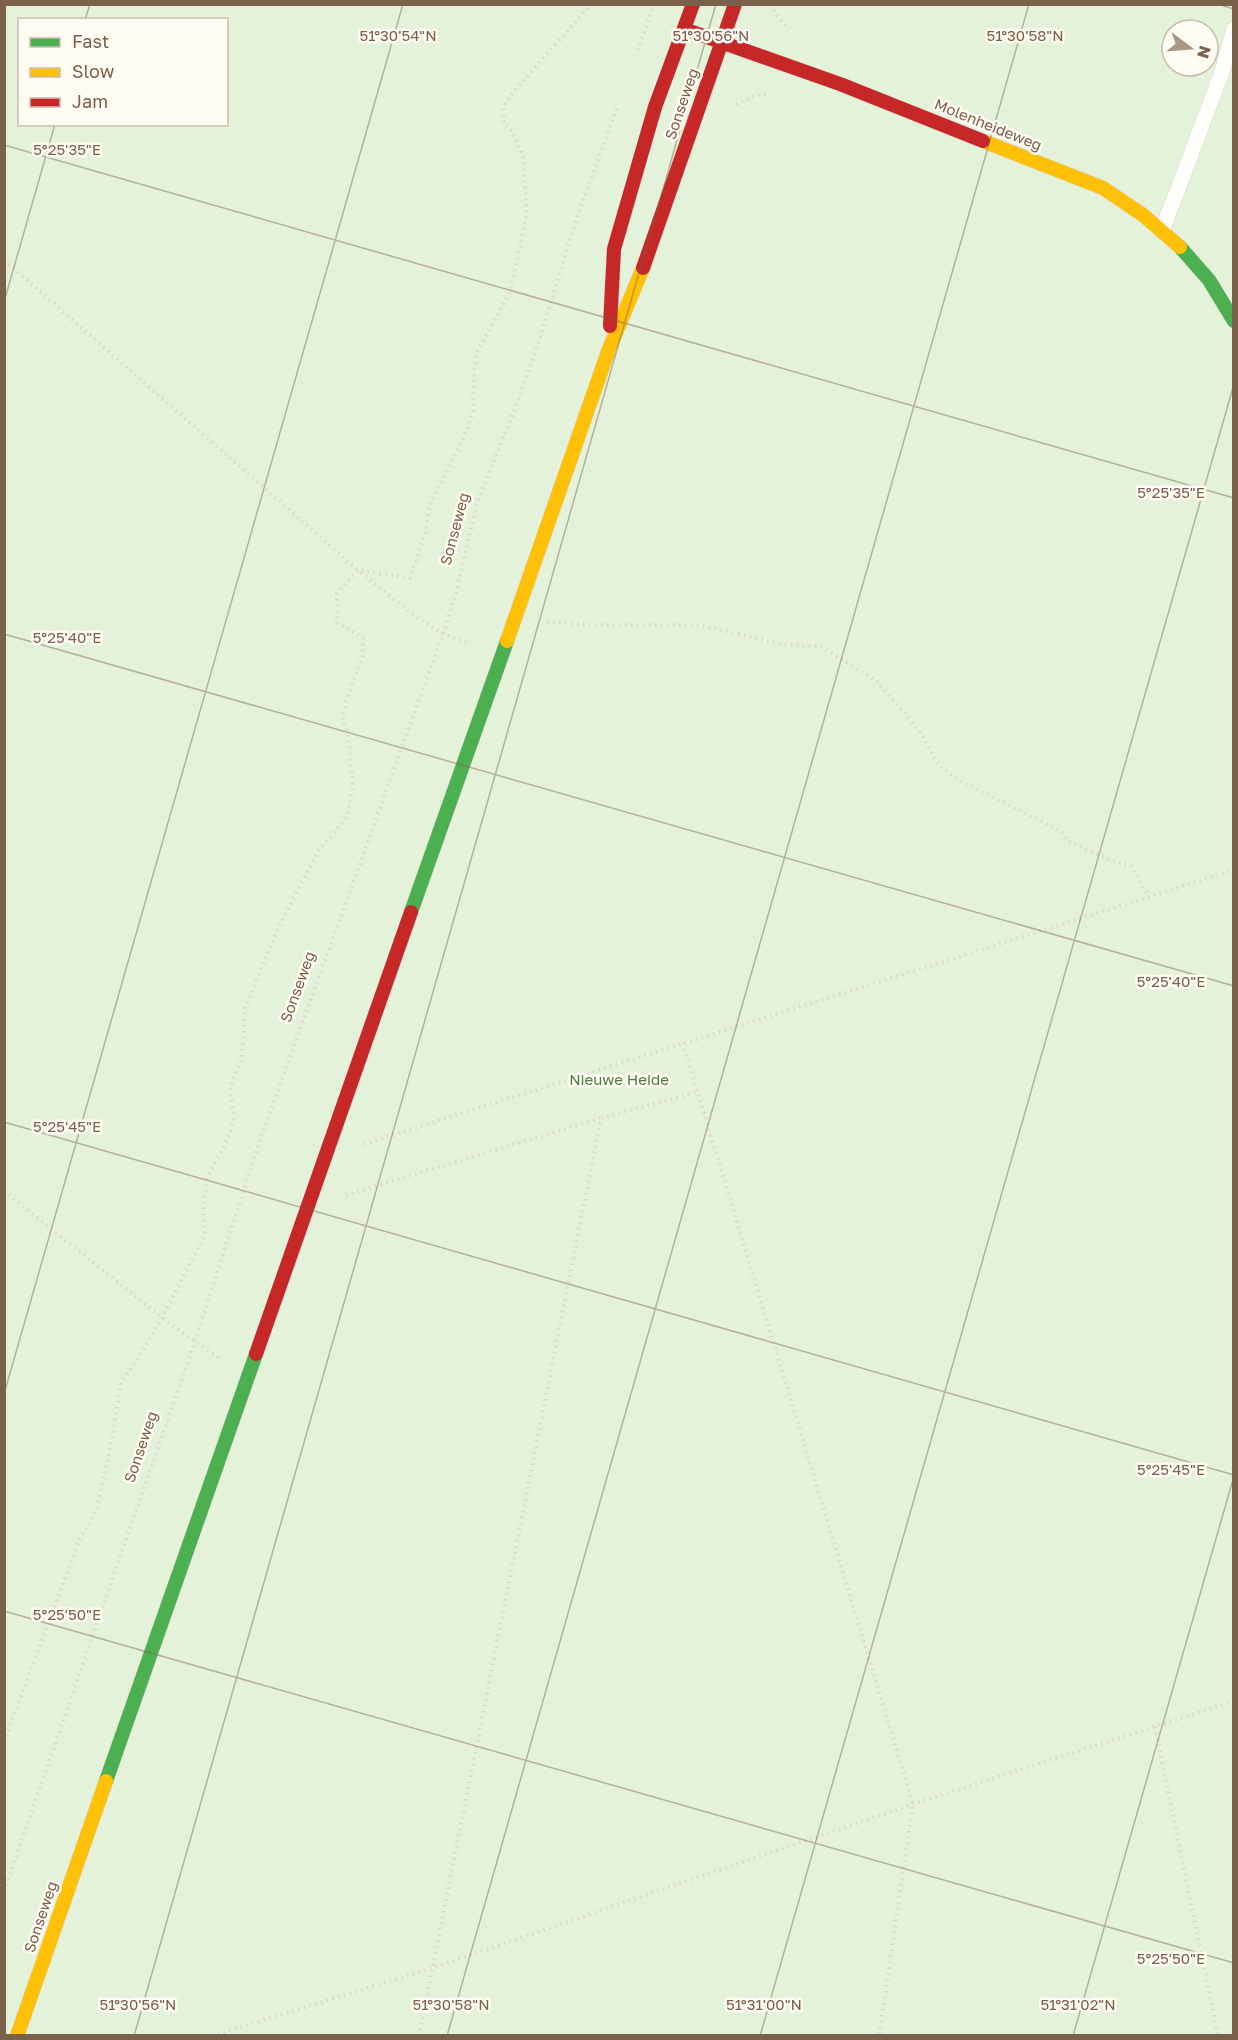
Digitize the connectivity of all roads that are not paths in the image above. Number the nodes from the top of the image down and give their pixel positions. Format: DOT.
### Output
graph roads {
  1 [pos="693,4"];
  2 [pos="735,4"];
  3 [pos="1233,29"];
  4 [pos="684,30"];
  5 [pos="722,41"];
  6 [pos="1162,231"];
  7 [pos="1233,321"];
  8 [pos="609,349"];
  9 [pos="17,2036"];
  1 -- 4 [label="main road, Sonseweg"];
  2 -- 5 [label="main road, Sonseweg"];
  3 -- 6 [label="lane"];
  4 -- 5 [label="main road, Molenheideweg"];
  4 -- 8 [label="main road, Sonseweg"];
  5 -- 6 [label="main road, Molenheideweg"];
  5 -- 8 [label="main road, Sonseweg"];
  6 -- 7 [label="main road, Molenheideweg"];
  8 -- 9 [label="main road, Sonseweg"];
}
